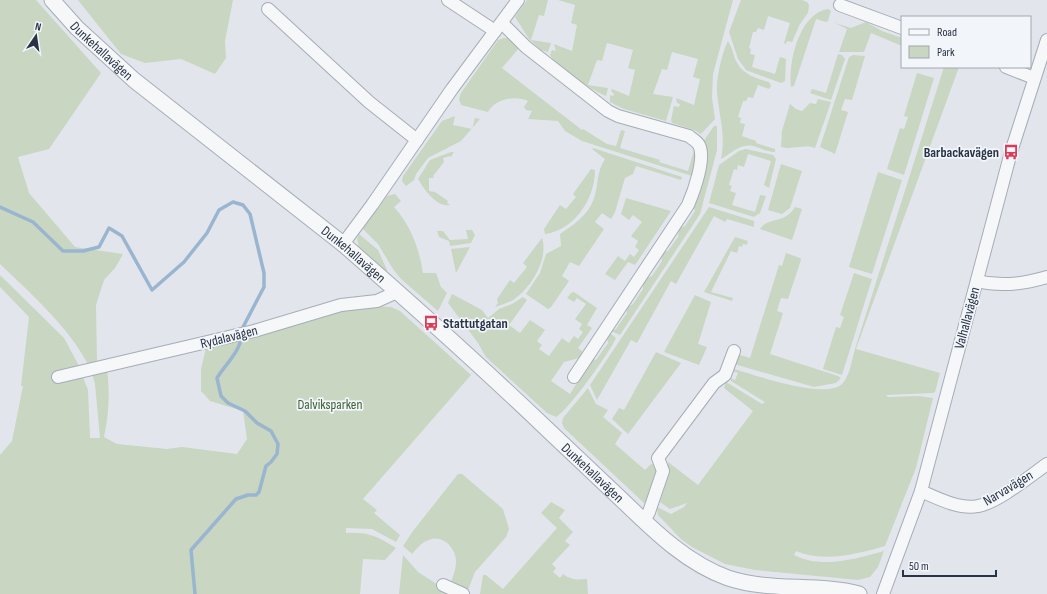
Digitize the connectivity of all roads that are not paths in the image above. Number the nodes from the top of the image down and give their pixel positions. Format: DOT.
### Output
graph roads {
  1 [pos="52,0"];
  2 [pos="448,0"];
  3 [pos="518,0"];
  4 [pos="840,5"];
  5 [pos="268,9"];
  6 [pos="498,27"];
  7 [pos="901,28"];
  8 [pos="1047,40"];
  9 [pos="1009,68"];
  10 [pos="1034,78"];
  11 [pos="417,140"];
  12 [pos="344,244"];
  13 [pos="1047,277"];
  14 [pos="977,282"];
  15 [pos="397,292"];
  16 [pos="734,351"];
  17 [pos="58,377"];
  18 [pos="574,377"];
  19 [pos="1047,464"];
  20 [pos="921,491"];
  21 [pos="644,521"];
  22 [pos="443,585"];
  23 [pos="754,588"];
  24 [pos="463,594"];
  25 [pos="859,594"];
  26 [pos="882,594"];
  1 -- 12 [label="street, Dunkehallavägen"];
  2 -- 6 [label="street"];
  3 -- 6 [label="street"];
  4 -- 7 [label="street"];
  5 -- 11 [label="street"];
  6 -- 11 [label="street"];
  6 -- 18 [label="street"];
  8 -- 10 [label="street, Valhallavägen"];
  9 -- 10 [label="street"];
  10 -- 14 [label="street, Valhallavägen"];
  11 -- 12 [label="street"];
  12 -- 15 [label="street, Dunkehallavägen"];
  13 -- 14 [label="street"];
  14 -- 20 [label="street, Valhallavägen"];
  15 -- 17 [label="street, Rydalavägen"];
  15 -- 21 [label="street, Dunkehallavägen"];
  16 -- 21 [label="street"];
  19 -- 20 [label="street, Narvavägen"];
  20 -- 26 [label="street, Valhallavägen"];
  21 -- 23 [label="street, Dunkehallavägen"];
  22 -- 24 [label="street"];
  23 -- 25 [label="street, Dunkehallavägen"];
}
